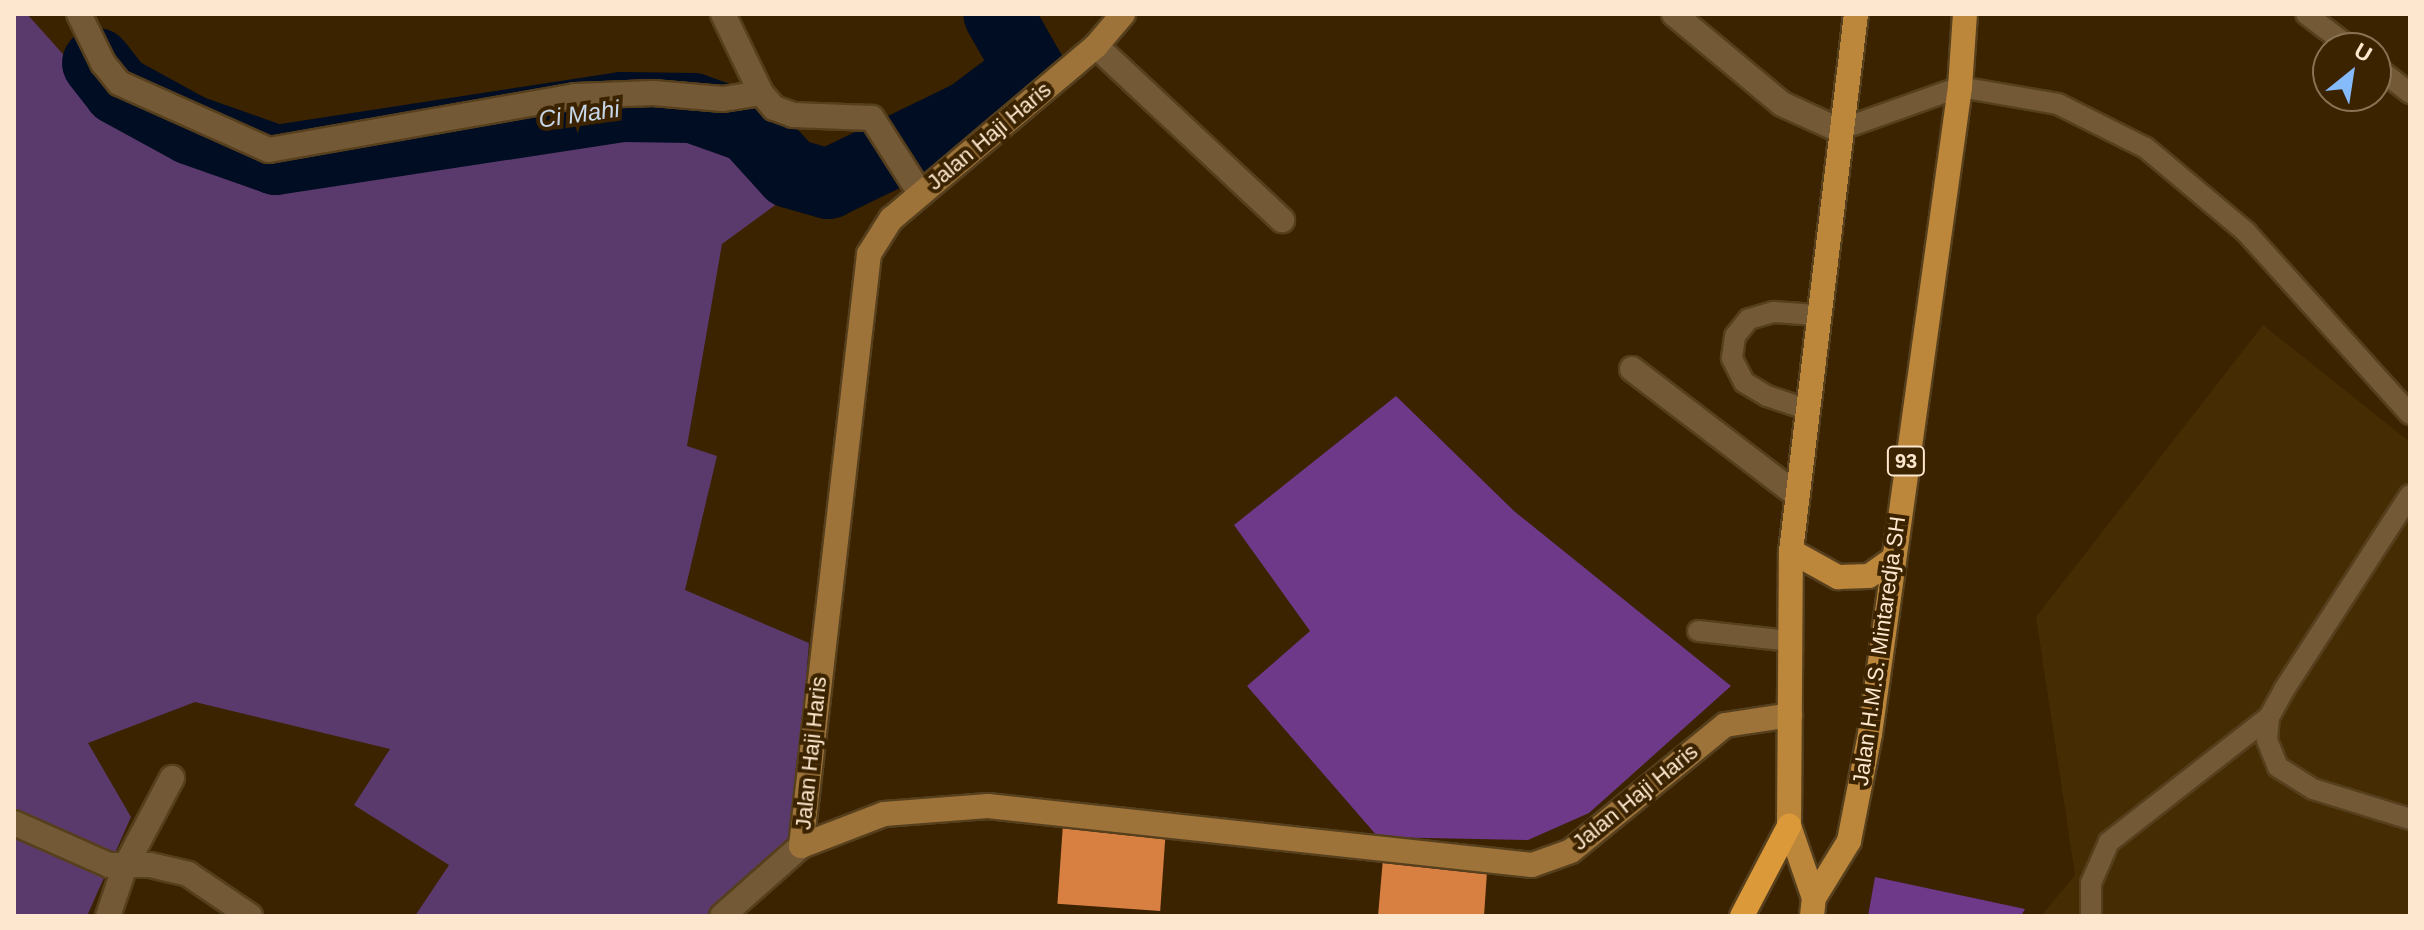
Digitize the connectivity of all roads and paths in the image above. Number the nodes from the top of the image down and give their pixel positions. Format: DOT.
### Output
graph roads {
  1 [pos="79,14"];
  2 [pos="723,14"];
  3 [pos="1123,14"];
  4 [pos="1674,14"];
  5 [pos="1856,14"];
  6 [pos="1965,14"];
  7 [pos="2306,14"];
  8 [pos="2330,32"];
  9 [pos="1096,46"];
  10 [pos="2392,79"];
  11 [pos="1960,87"];
  12 [pos="761,93"];
  13 [pos="2410,93"];
  14 [pos="1839,130"];
  15 [pos="920,193"];
  16 [pos="1282,220"];
  17 [pos="1816,315"];
  18 [pos="1632,369"];
  19 [pos="1806,409"];
  20 [pos="2410,414"];
  21 [pos="1797,495"];
  22 [pos="2410,495"];
  23 [pos="1791,551"];
  24 [pos="1892,560"];
  25 [pos="1698,631"];
  26 [pos="1790,641"];
  27 [pos="1790,715"];
  28 [pos="2269,717"];
  29 [pos="172,778"];
  30 [pos="2410,819"];
  31 [pos="14,823"];
  32 [pos="1789,826"];
  33 [pos="801,846"];
  34 [pos="124,869"];
  35 [pos="1813,907"];
  36 [pos="108,916"];
  37 [pos="250,916"];
  38 [pos="722,916"];
  39 [pos="1742,916"];
  40 [pos="2091,916"];
  1 -- 12 [label="street"];
  2 -- 12 [label="street"];
  3 -- 9 [label="street, Jalan Haji Haris"];
  4 -- 14 [label="street"];
  5 -- 14 [label="main road, Jalan H.M.S. Mintaredja SH / 93"];
  6 -- 11 [label="main road, Jalan H.M.S. Mintaredja SH / 93"];
  7 -- 8 [label="lane"];
  9 -- 15 [label="street, Jalan Haji Haris"];
  9 -- 16 [label="street"];
  10 -- 13 [label="lane"];
  11 -- 14 [label="lane"];
  11 -- 20 [label="lane"];
  11 -- 24 [label="main road, Jalan H.M.S. Mintaredja SH / 93"];
  12 -- 15 [label="street"];
  14 -- 17 [label="main road, Jalan H.M.S. Mintaredja SH / 93"];
  15 -- 33 [label="street, Jalan Haji Haris"];
  17 -- 19 [label="main road, Jalan H.M.S. Mintaredja SH / 93"];
  17 -- 19 [label="lane"];
  18 -- 21 [label="street"];
  19 -- 21 [label="main road, Jalan H.M.S. Mintaredja SH / 93"];
  21 -- 23 [label="main road, Jalan H.M.S. Mintaredja SH / 93"];
  22 -- 28 [label="lane"];
  23 -- 24 [label="main road"];
  23 -- 26 [label="main road, Jalan H.M.S. Mintaredja SH / 93"];
  24 -- 35 [label="main road, Jalan H.M.S. Mintaredja SH / 93"];
  25 -- 26 [label="lane"];
  26 -- 27 [label="main road, Jalan H.M.S. Mintaredja SH / 93"];
  27 -- 32 [label="main road, Jalan H.M.S. Mintaredja SH / 93"];
  27 -- 33 [label="street, Jalan Haji Haris"];
  28 -- 30 [label="lane"];
  28 -- 40 [label="lane"];
  29 -- 34 [label="street"];
  31 -- 34 [label="street"];
  32 -- 35 [label="main road, Jalan H.M.S. Mintaredja SH / 93"];
  32 -- 39 [label="highway"];
  33 -- 38 [label="street"];
  34 -- 36 [label="street"];
  34 -- 37 [label="street"];
}
